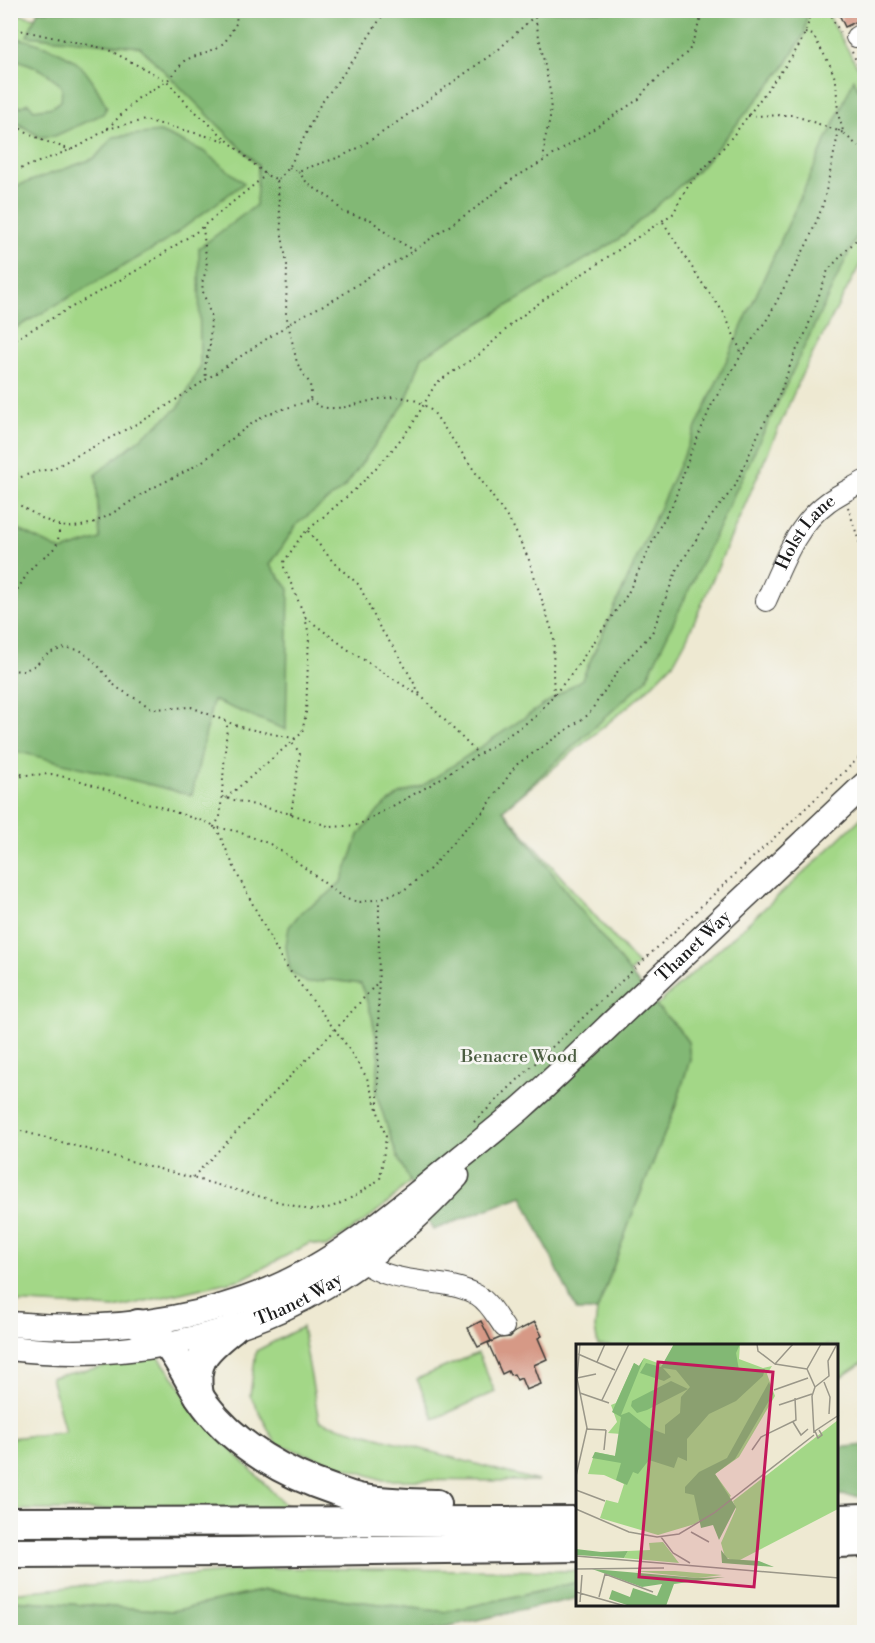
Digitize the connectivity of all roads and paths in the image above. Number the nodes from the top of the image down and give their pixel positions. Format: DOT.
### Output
graph roads {
  1 [pos="235,10"];
  2 [pos="386,10"];
  3 [pos="541,10"];
  4 [pos="704,10"];
  5 [pos="743,10"];
  6 [pos="762,10"];
  7 [pos="808,10"];
  8 [pos="536,17"];
  9 [pos="10,28"];
  10 [pos="805,33"];
  11 [pos="167,81"];
  12 [pos="748,116"];
  13 [pos="10,123"];
  14 [pos="107,129"];
  15 [pos="839,130"];
  16 [pos="844,134"];
  17 [pos="228,142"];
  18 [pos="71,150"];
  19 [pos="864,151"];
  20 [pos="544,159"];
  21 [pos="289,168"];
  22 [pos="298,171"];
  23 [pos="10,173"];
  24 [pos="266,175"];
  25 [pos="277,180"];
  26 [pos="864,216"];
  27 [pos="663,222"];
  28 [pos="203,227"];
  29 [pos="414,250"];
  30 [pos="288,325"];
  31 [pos="10,342"];
  32 [pos="742,354"];
  33 [pos="206,381"];
  34 [pos="309,400"];
  35 [pos="423,403"];
  36 [pos="864,481"];
  37 [pos="10,482"];
  38 [pos="844,492"];
  39 [pos="10,500"];
  40 [pos="59,525"];
  41 [pos="308,531"];
  42 [pos="864,557"];
  43 [pos="10,599"];
  44 [pos="766,601"];
  45 [pos="305,617"];
  46 [pos="10,670"];
  47 [pos="554,695"];
  48 [pos="423,698"];
  49 [pos="225,720"];
  50 [pos="297,739"];
  51 [pos="292,743"];
  52 [pos="864,753"];
  53 [pos="478,754"];
  54 [pos="10,769"];
  55 [pos="25,775"];
  56 [pos="10,781"];
  57 [pos="864,785"];
  58 [pos="224,797"];
  59 [pos="291,814"];
  60 [pos="214,827"];
  61 [pos="379,899"];
  62 [pos="379,981"];
  63 [pos="335,1030"];
  64 [pos="520,1109"];
  65 [pos="378,1113"];
  66 [pos="471,1125"];
  67 [pos="10,1128"];
  68 [pos="193,1177"];
  69 [pos="363,1262"];
  70 [pos="10,1324"];
  71 [pos="138,1324"];
  72 [pos="504,1327"];
  73 [pos="233,1328"];
  74 [pos="167,1343"];
  75 [pos="10,1348"];
  76 [pos="199,1396"];
  77 [pos="576,1508"];
  78 [pos="864,1518"];
  79 [pos="839,1519"];
  80 [pos="576,1521"];
  81 [pos="10,1522"];
  82 [pos="864,1542"];
  83 [pos="839,1543"];
  84 [pos="576,1547"];
  85 [pos="237,1552"];
  86 [pos="10,1553"];
  87 [pos="10,1571"];
  1 -- 11 [label="path"];
  2 -- 21 [label="path"];
  3 -- 8 [label="path"];
  4 -- 20 [label="path"];
  5 -- 6 [label="path"];
  7 -- 10 [label="path"];
  8 -- 20 [label="path"];
  8 -- 22 [label="path"];
  9 -- 11 [label="path"];
  10 -- 12 [label="path"];
  10 -- 16 [label="path"];
  11 -- 14 [label="path"];
  11 -- 17 [label="path"];
  12 -- 15 [label="path"];
  12 -- 27 [label="path"];
  13 -- 18 [label="path"];
  14 -- 17 [label="path"];
  14 -- 18 [label="path"];
  15 -- 16 [label="path"];
  15 -- 32 [label="path"];
  16 -- 19 [label="path"];
  17 -- 24 [label="path"];
  18 -- 23 [label="path"];
  20 -- 29 [label="path"];
  21 -- 22 [label="path"];
  21 -- 25 [label="path"];
  22 -- 29 [label="path"];
  24 -- 25 [label="path"];
  24 -- 28 [label="path"];
  25 -- 30 [label="path"];
  26 -- 61 [label="path"];
  27 -- 32 [label="path"];
  27 -- 35 [label="path"];
  28 -- 31 [label="path"];
  28 -- 33 [label="path"];
  29 -- 30 [label="path"];
  30 -- 33 [label="path"];
  30 -- 34 [label="path"];
  32 -- 47 [label="path"];
  33 -- 37 [label="path"];
  34 -- 35 [label="path"];
  34 -- 40 [label="path"];
  35 -- 41 [label="path"];
  35 -- 47 [label="path"];
  36 -- 38 [label="street, Holst Lane"];
  38 -- 42 [label="path"];
  38 -- 44 [label="street, Holst Lane"];
  39 -- 40 [label="path"];
  40 -- 43 [label="path"];
  41 -- 45 [label="path"];
  41 -- 48 [label="path"];
  45 -- 48 [label="path"];
  45 -- 50 [label="path"];
  46 -- 49 [label="path"];
  47 -- 53 [label="path"];
  48 -- 53 [label="path"];
  49 -- 50 [label="path"];
  49 -- 58 [label="path"];
  50 -- 51 [label="path"];
  51 -- 58 [label="path"];
  51 -- 59 [label="path"];
  52 -- 66 [label="path"];
  53 -- 59 [label="path"];
  54 -- 55 [label="path"];
  55 -- 56 [label="path"];
  55 -- 60 [label="path"];
  57 -- 64 [label="main road, Thanet Way"];
  58 -- 59 [label="path"];
  58 -- 60 [label="path"];
  60 -- 61 [label="path"];
  60 -- 63 [label="path"];
  61 -- 62 [label="path"];
  62 -- 63 [label="path"];
  62 -- 65 [label="path"];
  63 -- 65 [label="path"];
  63 -- 68 [label="path"];
  64 -- 69 [label="main road, Thanet Way"];
  64 -- 71 [label="main road, Thanet Way"];
  65 -- 68 [label="path"];
  67 -- 68 [label="path"];
  69 -- 72 [label="street"];
  69 -- 73 [label="main road, Thanet Way"];
  70 -- 71 [label="main road, Thanet Way"];
  71 -- 74 [label="highway"];
  73 -- 74 [label="main road, Thanet Way"];
  73 -- 76 [label="highway"];
  74 -- 75 [label="main road, Thanet Way"];
  74 -- 76 [label="highway"];
  76 -- 77 [label="highway"];
  78 -- 79 [label="highway"];
  80 -- 81 [label="highway"];
  82 -- 83 [label="highway"];
  84 -- 85 [label="highway"];
  85 -- 86 [label="highway"];
  85 -- 87 [label="highway"];
}
